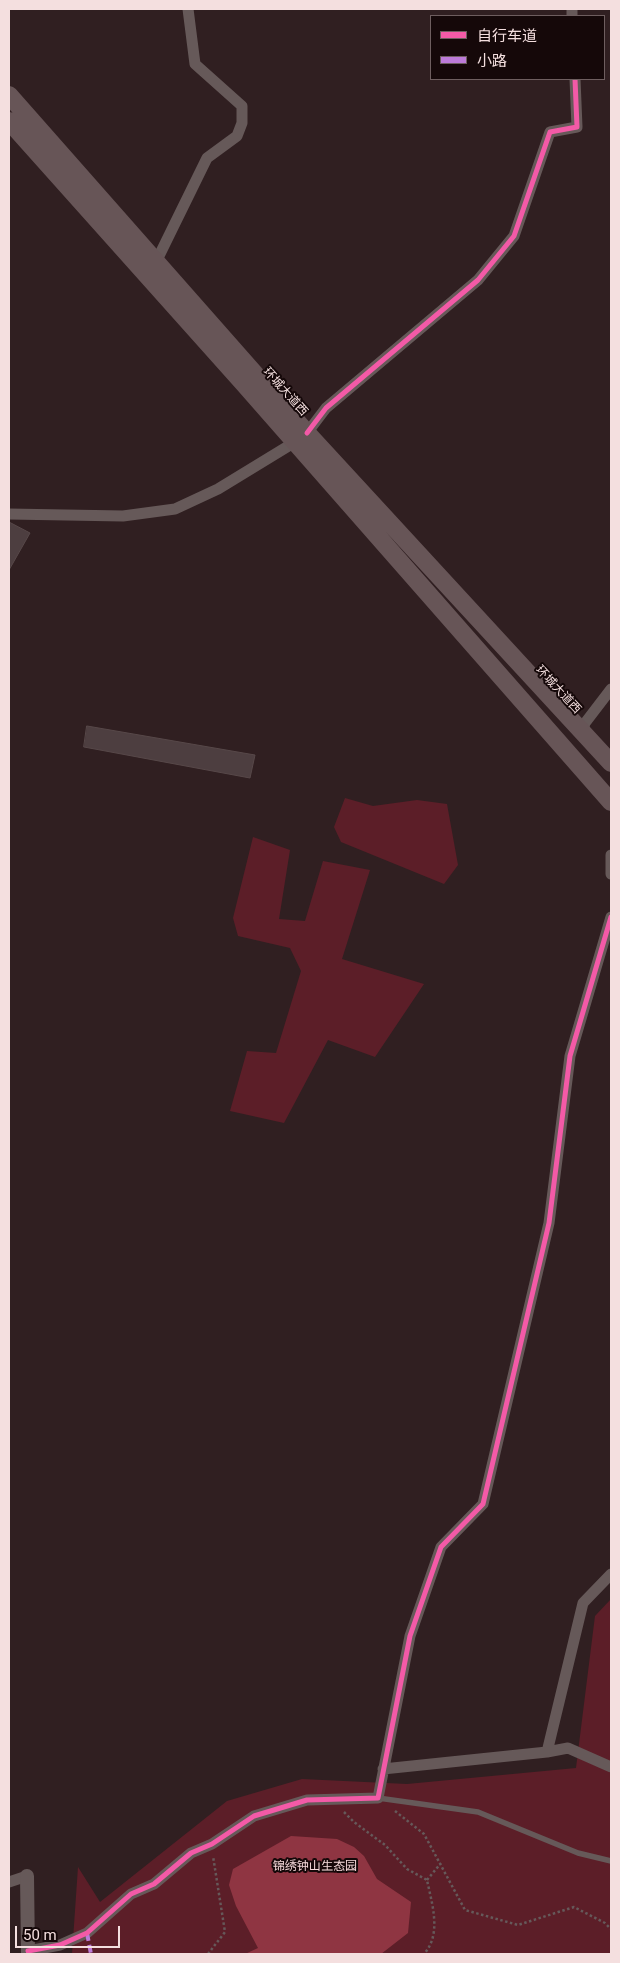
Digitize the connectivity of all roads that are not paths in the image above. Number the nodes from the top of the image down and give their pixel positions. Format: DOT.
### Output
graph roads {
  1 [pos="188,9"];
  2 [pos="575,80"];
  3 [pos="9,96"];
  4 [pos="9,121"];
  5 [pos="150,267"];
  6 [pos="301,437"];
  7 [pos="9,514"];
  8 [pos="611,689"];
  9 [pos="582,732"];
  10 [pos="611,763"];
  11 [pos="611,802"];
  12 [pos="611,855"];
  13 [pos="611,874"];
  14 [pos="611,917"];
  15 [pos="611,1574"];
  16 [pos="547,1752"];
  17 [pos="611,1767"];
  18 [pos="383,1769"];
  19 [pos="378,1798"];
  20 [pos="611,1861"];
  21 [pos="27,1876"];
  22 [pos="9,1882"];
  23 [pos="28,1953"];
  1 -- 5 [label="street"];
  2 -- 6 [label="street"];
  3 -- 5 [label="main road, 环城大道西"];
  4 -- 5 [label="main road, 环城大道西"];
  5 -- 6 [label="main road, 环城大道西"];
  6 -- 7 [label="street"];
  6 -- 9 [label="main road, 环城大道西"];
  6 -- 11 [label="main road, 环城大道西"];
  8 -- 9 [label="street"];
  9 -- 10 [label="main road, 环城大道西"];
  12 -- 13 [label="street"];
  14 -- 18 [label="street"];
  15 -- 16 [label="street"];
  16 -- 17 [label="street"];
  16 -- 18 [label="street"];
  18 -- 19 [label="street"];
  19 -- 20 [label="lane"];
  19 -- 23 [label="street"];
  21 -- 22 [label="street"];
  21 -- 23 [label="street"];
}
